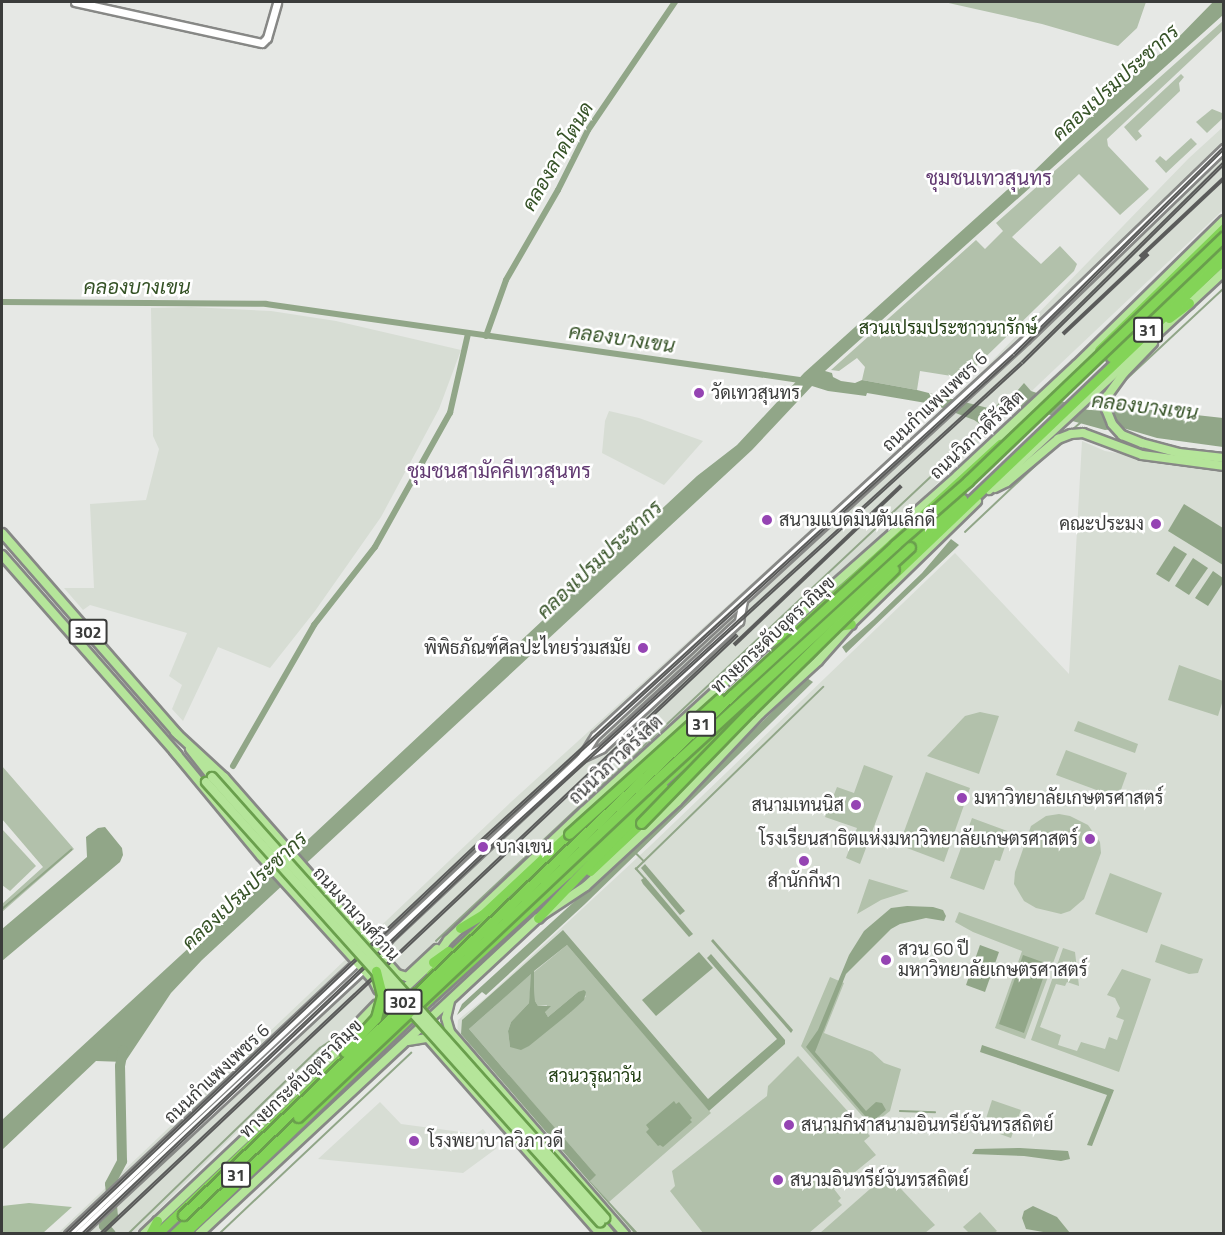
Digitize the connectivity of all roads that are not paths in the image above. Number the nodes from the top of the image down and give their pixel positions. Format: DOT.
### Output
graph roads {
  1 [pos="75,2"];
  2 [pos="277,2"];
  3 [pos="1224,148"];
  4 [pos="1224,220"];
  5 [pos="1224,228"];
  6 [pos="1224,236"];
  7 [pos="1224,248"];
  8 [pos="1224,259"];
  9 [pos="1224,272"];
  10 [pos="1144,298"];
  11 [pos="1189,303"];
  12 [pos="1162,329"];
  13 [pos="1110,338"];
  14 [pos="1134,344"];
  15 [pos="1049,394"];
  16 [pos="1077,402"];
  17 [pos="1025,417"];
  18 [pos="1053,425"];
  19 [pos="1224,459"];
  20 [pos="1224,466"];
  21 [pos="984,494"];
  22 [pos="2,533"];
  23 [pos="895,544"];
  24 [pos="910,547"];
  25 [pos="2,555"];
  26 [pos="743,601"];
  27 [pos="801,624"];
  28 [pos="851,624"];
  29 [pos="838,626"];
  30 [pos="766,645"];
  31 [pos="176,732"];
  32 [pos="174,751"];
  33 [pos="581,758"];
  34 [pos="676,771"];
  35 [pos="209,779"];
  36 [pos="562,892"];
  37 [pos="538,918"];
  38 [pos="350,921"];
  39 [pos="460,928"];
  40 [pos="471,935"];
  41 [pos="333,937"];
  42 [pos="448,940"];
  43 [pos="376,950"];
  44 [pos="433,962"];
  45 [pos="359,966"];
  46 [pos="376,972"];
  47 [pos="452,998"];
  48 [pos="450,1032"];
  49 [pos="407,1041"];
  50 [pos="439,1049"];
  51 [pos="225,1156"];
  52 [pos="107,1203"];
  53 [pos="183,1215"];
  54 [pos="602,1220"];
  55 [pos="157,1221"];
  56 [pos="68,1233"];
  57 [pos="78,1233"];
  58 [pos="144,1233"];
  59 [pos="150,1233"];
  60 [pos="157,1233"];
  61 [pos="164,1233"];
  62 [pos="174,1233"];
  63 [pos="184,1233"];
  64 [pos="199,1233"];
  65 [pos="601,1233"];
  66 [pos="610,1233"];
  67 [pos="619,1233"];
  68 [pos="625,1233"];
  1 -- 2 [label="street"];
  3 -- 26 [label="street, ถนนกำแพงเพชร 6"];
  4 -- 10 [label="main road, ถนนวิภาวดีรังสิต / 31"];
  5 -- 13 [label="highway, ถนนวิภาวดีรังสิต / 31"];
  6 -- 23 [label="highway, ทางยกระดับอุตราภิมุข / 31, bridge"];
  7 -- 24 [label="highway, ทางยกระดับอุตราภิมุข / 31"];
  8 -- 14 [label="highway, 31"];
  9 -- 11 [label="main road, 31"];
  10 -- 13 [label="highway"];
  10 -- 15 [label="main road, ถนนวิภาวดีรังสิต / 31"];
  11 -- 12 [label="main road, 31"];
  11 -- 14 [label="highway"];
  12 -- 16 [label="main road, 31"];
  12 -- 19 [label="main road"];
  13 -- 15 [label="highway, ถนนวิภาวดีรังสิต / 31"];
  14 -- 16 [label="highway, 31"];
  15 -- 17 [label="highway, ถนนวิภาวดีรังสิต / 31, bridge"];
  16 -- 18 [label="highway, 31"];
  17 -- 27 [label="highway, ถนนวิภาวดีรังสิต / 31"];
  17 -- 30 [label="main road, ถนนวิภาวดีรังสิต / 31"];
  18 -- 21 [label="main road, 31"];
  18 -- 29 [label="highway, 31"];
  20 -- 21 [label="main road"];
  21 -- 28 [label="main road, 31"];
  22 -- 31 [label="main road, ถนนงามวงศ์วาน / 302"];
  23 -- 39 [label="highway, bridge"];
  23 -- 53 [label="highway, ทางยกระดับอุตราภิมุข / 31, bridge"];
  24 -- 36 [label="highway, bridge"];
  24 -- 62 [label="highway, ทางยกระดับอุตราภิมุข / 31, bridge"];
  25 -- 32 [label="main road, ถนนงามวงศ์วาน / 302"];
  26 -- 33 [label="street, ถนนกำแพงเพชร 6"];
  26 -- 33 [label="street, ถนนกำแพงเพชร 6"];
  27 -- 30 [label="highway"];
  27 -- 40 [label="highway, ถนนวิภาวดีรังสิต / 31"];
  28 -- 29 [label="highway"];
  28 -- 37 [label="main road, 31"];
  29 -- 34 [label="highway, 31"];
  30 -- 39 [label="main road, ถนนวิภาวดีรังสิต / 31"];
  31 -- 35 [label="main road, ถนนงามวงศ์วาน / 302"];
  31 -- 38 [label="main road"];
  32 -- 35 [label="main road, ถนนงามวงศ์วาน / 302"];
  32 -- 41 [label="main road"];
  33 -- 43 [label="street, ถนนกำแพงเพชร 6"];
  34 -- 36 [label="highway"];
  34 -- 63 [label="highway, 31"];
  35 -- 46 [label="main road, ถนนงามวงศ์วาน / 302, bridge"];
  35 -- 54 [label="main road, ถนนงามวงศ์วาน / 302, bridge"];
  36 -- 37 [label="highway"];
  37 -- 47 [label="main road, 31"];
  38 -- 41 [label="main road"];
  38 -- 43 [label="main road"];
  39 -- 42 [label="main road, ถนนวิภาวดีรังสิต / 31"];
  40 -- 44 [label="highway"];
  40 -- 60 [label="highway, ถนนวิภาวดีรังสิต / 31"];
  41 -- 45 [label="main road"];
  42 -- 43 [label="main road"];
  42 -- 44 [label="main road, ถนนวิภาวดีรังสิต / 31"];
  43 -- 45 [label="street, ถนนกำแพงเพชร 6"];
  44 -- 51 [label="main road, ถนนวิภาวดีรังสิต / 31"];
  45 -- 51 [label="main road"];
  45 -- 52 [label="street, ถนนกำแพงเพชร 6"];
  46 -- 53 [label="highway, bridge"];
  46 -- 54 [label="main road, ถนนงามวงศ์วาน / 302, bridge"];
  47 -- 48 [label="main road"];
  47 -- 49 [label="main road, 31"];
  48 -- 50 [label="main road"];
  48 -- 68 [label="main road"];
  49 -- 50 [label="main road"];
  49 -- 64 [label="main road, 31"];
  50 -- 65 [label="main road"];
  51 -- 55 [label="main road, ถนนวิภาวดีรังสิต / 31"];
  52 -- 56 [label="street, ถนนกำแพงเพชร 6"];
  52 -- 57 [label="street, ถนนกำแพงเพชร 6"];
  53 -- 61 [label="highway, ทางยกระดับอุตราภิมุข / 31"];
  54 -- 66 [label="main road, ถนนงามวงศ์วาน / 302"];
  54 -- 67 [label="main road, ถนนงามวงศ์วาน / 302"];
  55 -- 58 [label="main road, ถนนวิภาวดีรังสิต / 31"];
  55 -- 59 [label="highway"];
}
